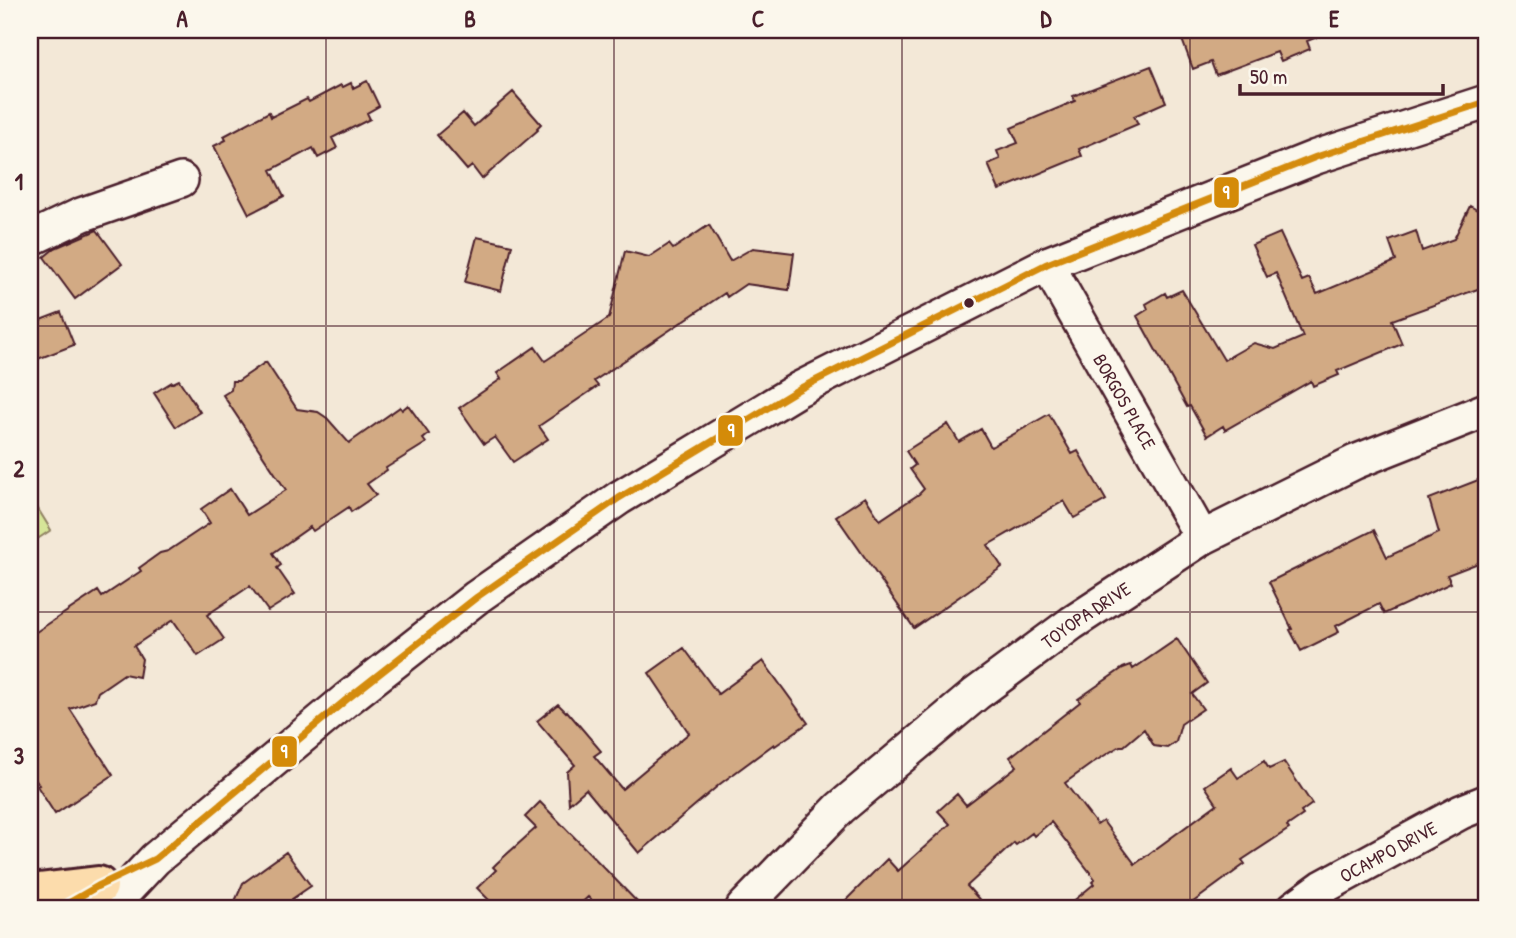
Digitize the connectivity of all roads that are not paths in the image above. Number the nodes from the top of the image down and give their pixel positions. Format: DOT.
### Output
graph roads {
  1 [pos="1486,102"];
  2 [pos="180,180"];
  3 [pos="30,239"];
  4 [pos="1047,264"];
  5 [pos="1486,410"];
  6 [pos="1202,538"];
  7 [pos="1486,802"];
  8 [pos="155,859"];
  9 [pos="30,894"];
  10 [pos="104,897"];
  11 [pos="60,908"];
  12 [pos="135,908"];
  13 [pos="743,908"];
  14 [pos="1294,908"];
  1 -- 4 [label="street"];
  2 -- 3 [label="street"];
  4 -- 6 [label="street, BORGOS PLACE"];
  4 -- 8 [label="street"];
  5 -- 6 [label="street, TOYOPA DRIVE"];
  6 -- 13 [label="street, TOYOPA DRIVE"];
  7 -- 14 [label="street, OCAMPO DRIVE"];
  8 -- 10 [label="street"];
  8 -- 12 [label="street"];
  9 -- 10 [label="main road"];
  10 -- 11 [label="street"];
}
